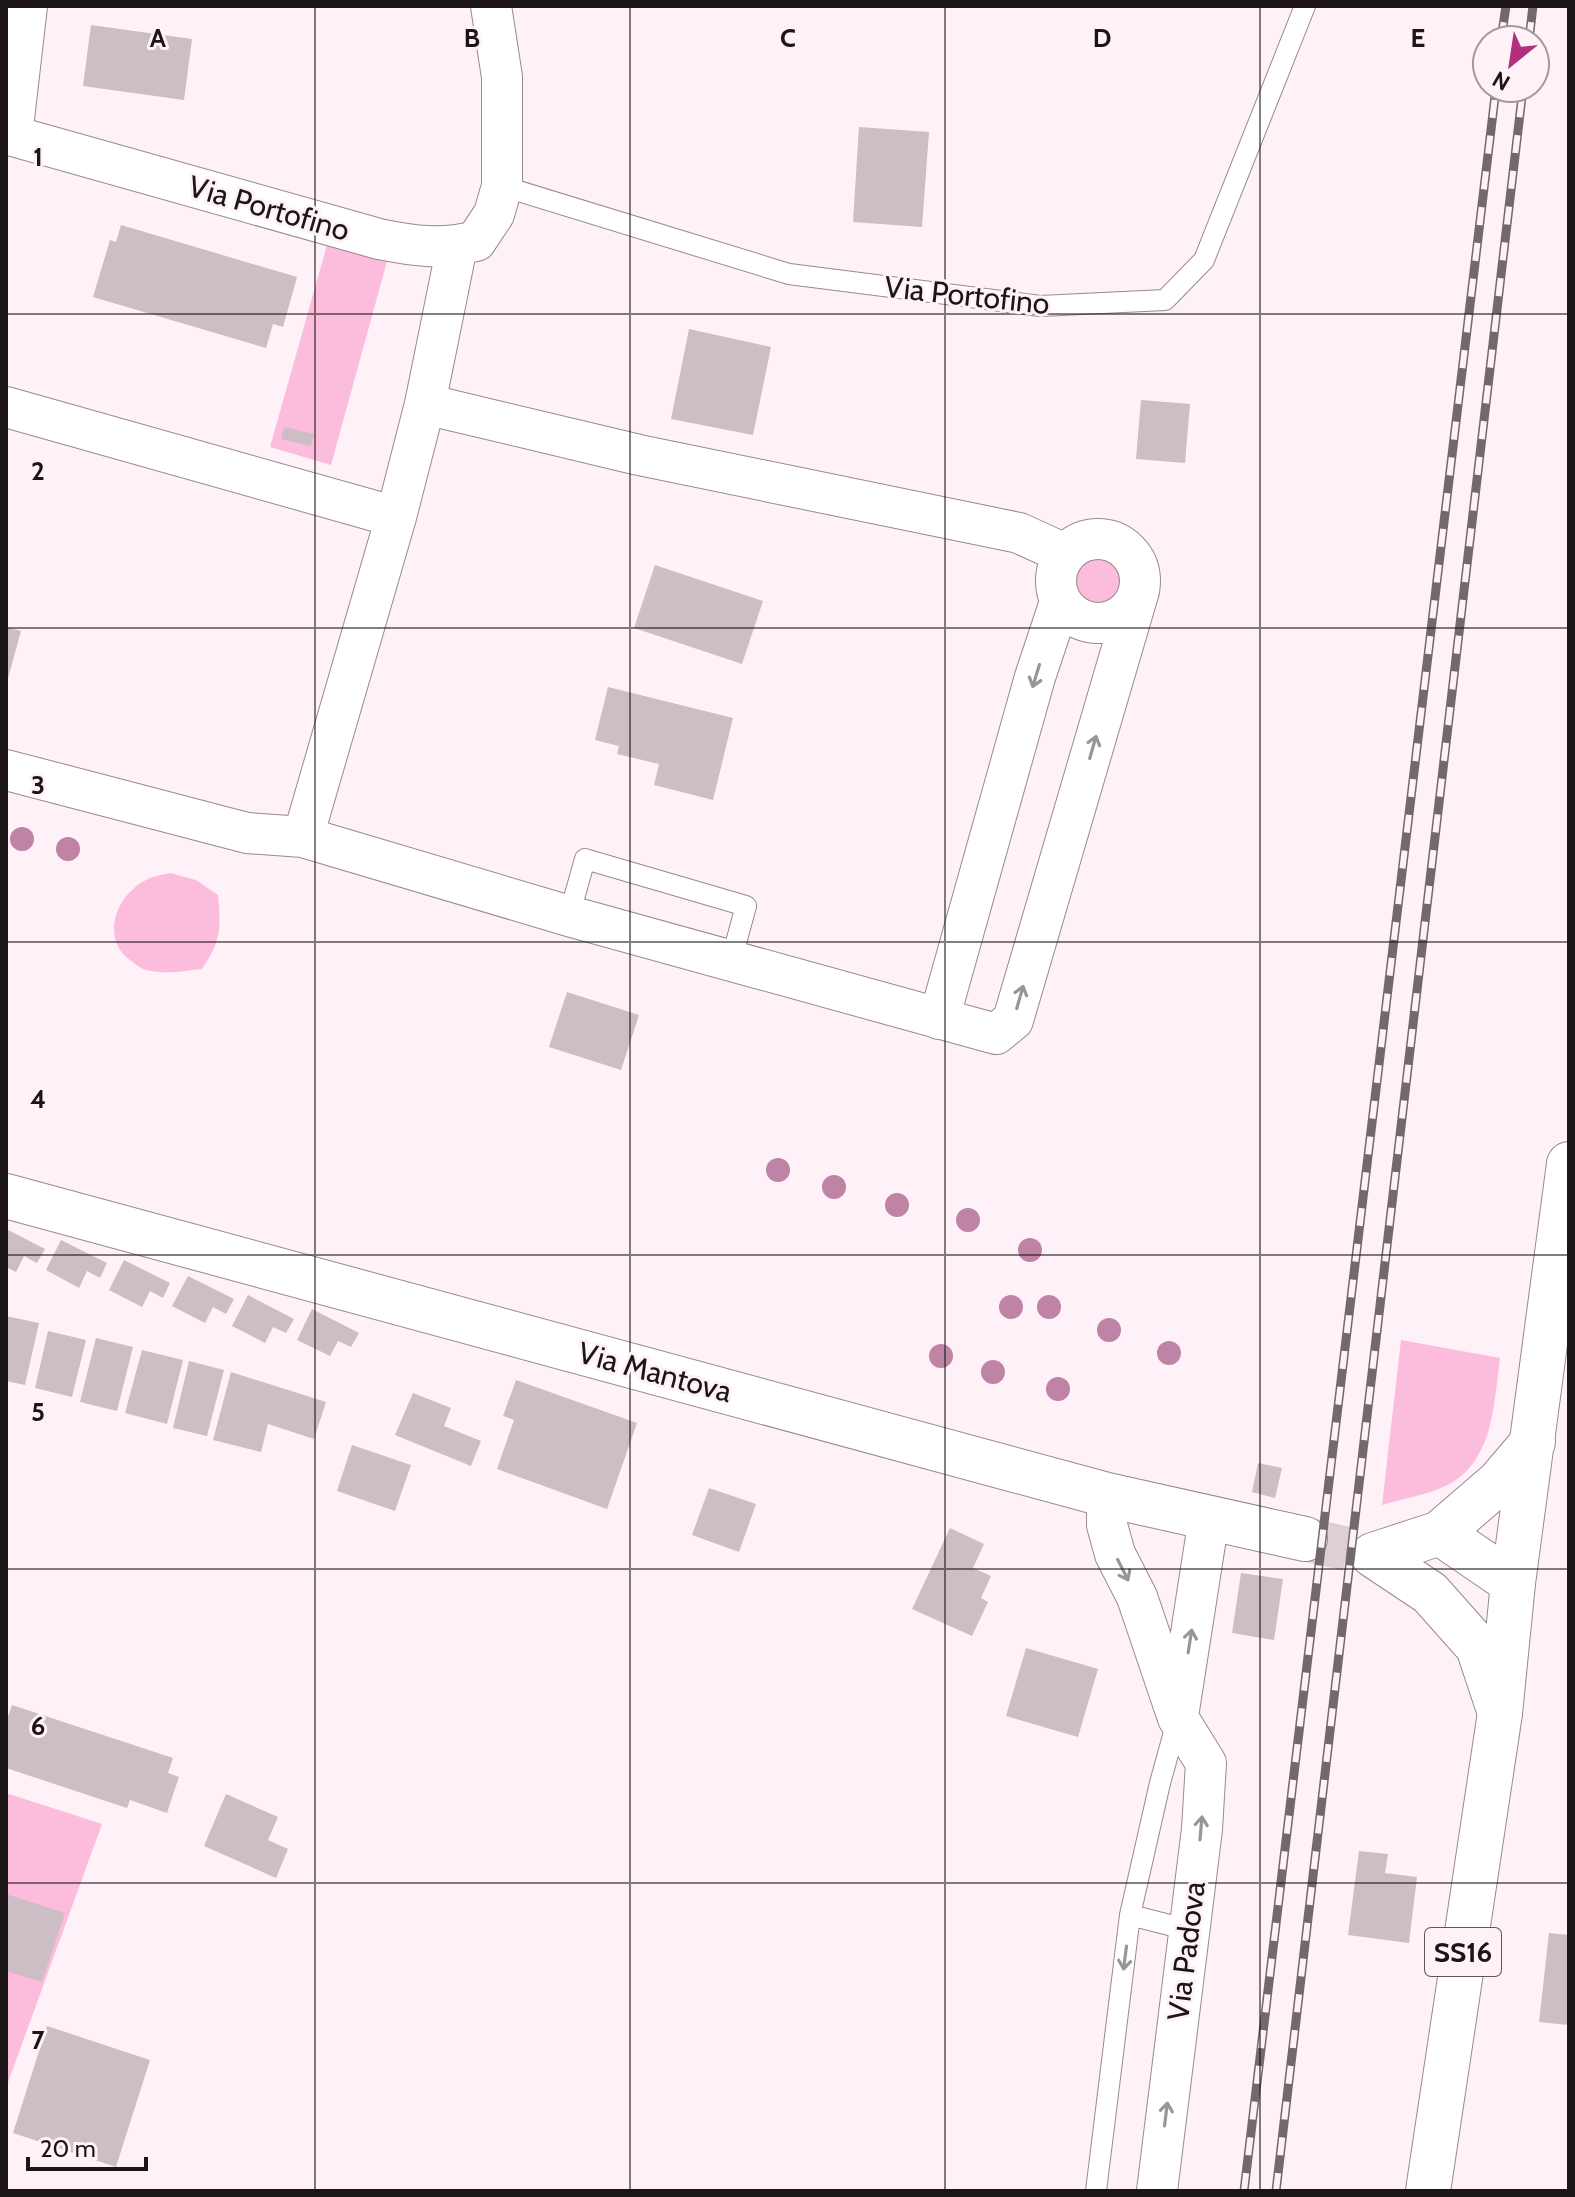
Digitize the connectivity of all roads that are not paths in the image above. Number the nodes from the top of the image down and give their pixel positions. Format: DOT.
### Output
graph roads {
  1 [pos="27,6"];
  2 [pos="1305,6"];
  3 [pos="499,8"];
  4 [pos="9,135"];
  5 [pos="502,186"];
  6 [pos="457,246"];
  7 [pos="425,404"];
  8 [pos="6,407"];
  9 [pos="396,517"];
  10 [pos="1065,554"];
  11 [pos="1138,594"];
  12 [pos="1060,602"];
  13 [pos="6,770"];
  14 [pos="303,837"];
  15 [pos="569,916"];
  16 [pos="731,961"];
  17 [pos="939,1019"];
  18 [pos="1569,1164"];
  19 [pos="6,1196"];
  20 [pos="1533,1442"];
  21 [pos="1107,1495"];
  22 [pos="1209,1518"];
  23 [pos="1440,1533"];
  24 [pos="1305,1539"];
  25 [pos="1513,1583"];
  26 [pos="1430,1593"];
  27 [pos="1500,1713"];
  28 [pos="1178,1718"];
  29 [pos="1130,1915"];
  30 [pos="1189,1930"];
  31 [pos="1096,2191"];
  32 [pos="1157,2191"];
  33 [pos="1428,2191"];
  1 -- 4 [label="street"];
  2 -- 5 [label="lane, Via Portofino"];
  3 -- 5 [label="street"];
  4 -- 6 [label="street, Via Portofino"];
  5 -- 6 [label="street"];
  6 -- 7 [label="street"];
  7 -- 9 [label="street"];
  7 -- 10 [label="street"];
  8 -- 9 [label="street"];
  9 -- 14 [label="street"];
  10 -- 11 [label="street"];
  10 -- 12 [label="street"];
  11 -- 12 [label="street"];
  17 -- 11 [label="street, one-way"];
  12 -- 17 [label="street, one-way"];
  13 -- 14 [label="street"];
  14 -- 15 [label="street"];
  15 -- 16 [label="street"];
  15 -- 16 [label="lane"];
  16 -- 17 [label="street"];
  18 -- 20 [label="street, SS16"];
  19 -- 21 [label="street, Via Mantova"];
  20 -- 23 [label="street"];
  20 -- 25 [label="street, SS16"];
  21 -- 22 [label="street, Via Mantova"];
  21 -- 28 [label="street, Via Padova, one-way"];
  22 -- 24 [label="street, Via Mantova"];
  28 -- 22 [label="street, one-way"];
  23 -- 25 [label="street"];
  23 -- 26 [label="street"];
  25 -- 26 [label="street"];
  25 -- 27 [label="street, SS16"];
  26 -- 27 [label="street"];
  27 -- 33 [label="street, SS16"];
  28 -- 29 [label="lane"];
  30 -- 28 [label="street, Via Padova, one-way"];
  29 -- 30 [label="lane"];
  29 -- 31 [label="lane, one-way"];
  32 -- 30 [label="street, Via Padova, one-way"];
}
